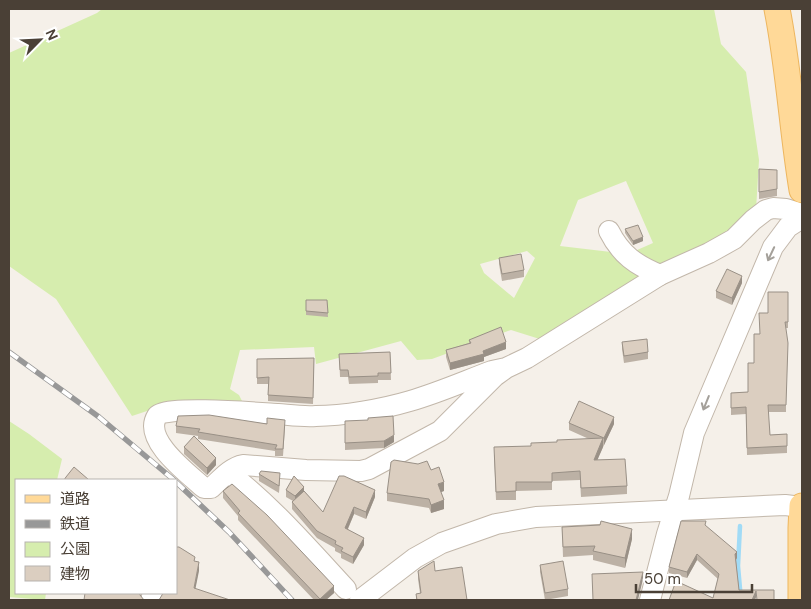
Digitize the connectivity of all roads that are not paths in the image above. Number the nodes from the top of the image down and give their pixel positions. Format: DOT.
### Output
graph roads {
  1 [pos="777,9"];
  2 [pos="795,62"];
  3 [pos="802,190"];
  4 [pos="802,214"];
  5 [pos="802,218"];
  6 [pos="610,231"];
  7 [pos="660,275"];
  8 [pos="506,368"];
  9 [pos="229,473"];
  10 [pos="802,506"];
  11 [pos="675,510"];
  12 [pos="353,595"];
  13 [pos="650,600"];
  14 [pos="801,600"];
  1 -- 2 [label="main road"];
  2 -- 3 [label="main road"];
  4 -- 7 [label="street"];
  5 -- 11 [label="street, one-way"];
  6 -- 7 [label="street"];
  7 -- 8 [label="street"];
  8 -- 9 [label="street"];
  8 -- 9 [label="street"];
  9 -- 12 [label="street"];
  10 -- 11 [label="street"];
  10 -- 14 [label="main road"];
  11 -- 12 [label="street"];
  11 -- 13 [label="street"];
}
